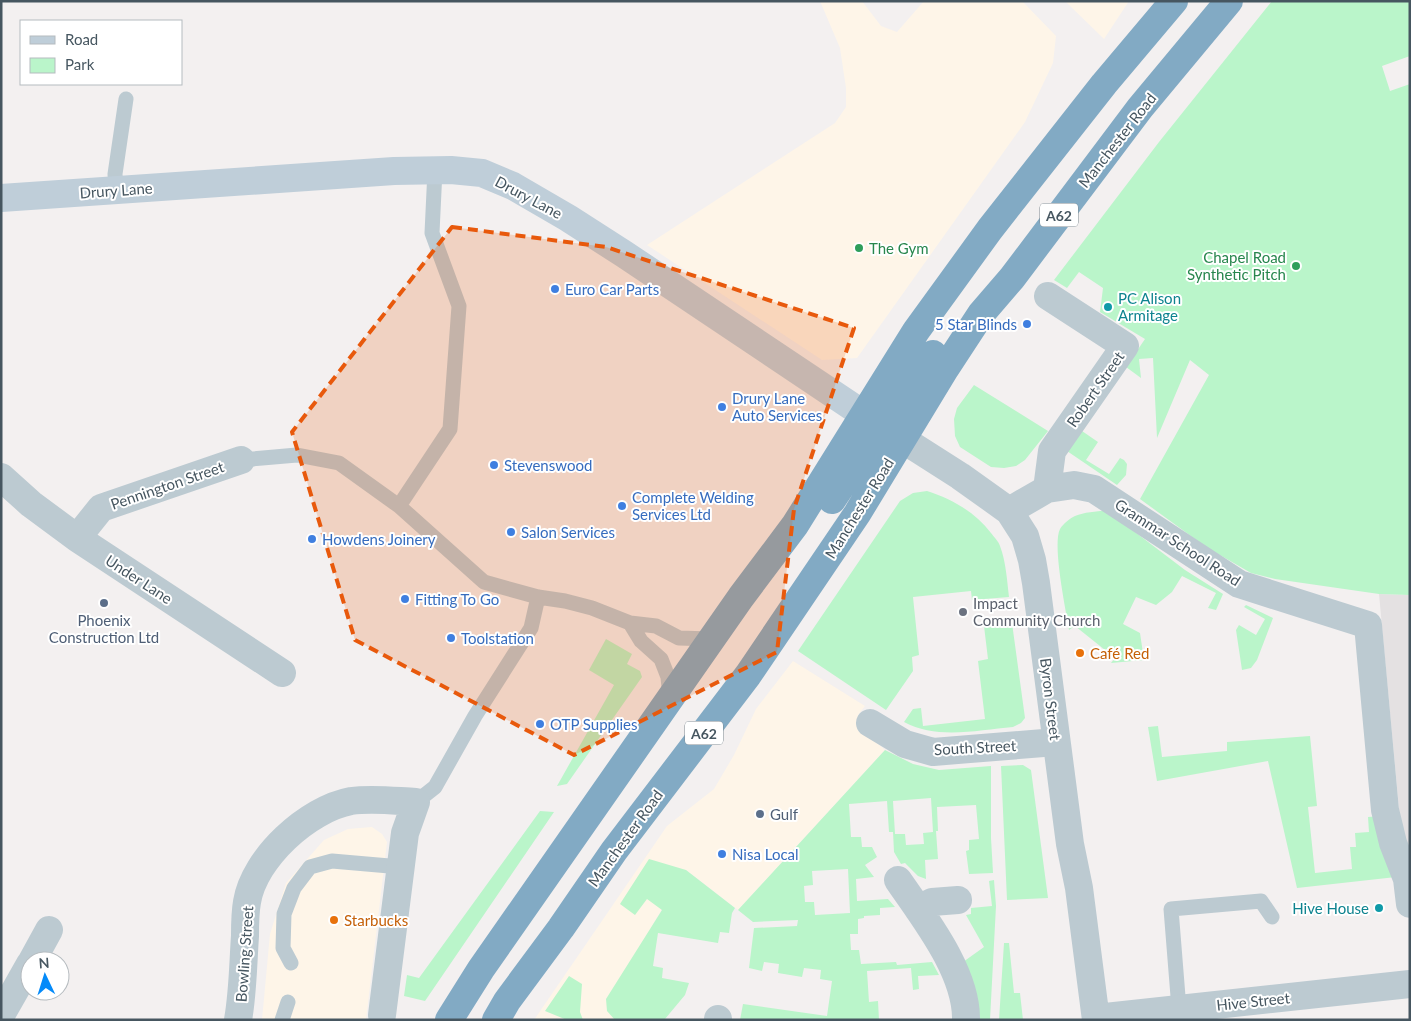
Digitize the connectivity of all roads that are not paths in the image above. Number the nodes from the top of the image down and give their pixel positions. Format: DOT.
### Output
graph roads {
  1 [pos="1174,1"];
  2 [pos="1229,1"];
  3 [pos="126,99"];
  4 [pos="435,170"];
  5 [pos="116,190"];
  6 [pos="1,198"];
  7 [pos="1048,296"];
  8 [pos="882,426"];
  9 [pos="241,460"];
  10 [pos="1,477"];
  11 [pos="1047,489"];
  12 [pos="399,506"];
  13 [pos="1009,510"];
  14 [pos="77,538"];
  15 [pos="538,597"];
  16 [pos="630,623"];
  17 [pos="711,639"];
  18 [pos="282,673"];
  19 [pos="670,699"];
  20 [pos="870,723"];
  21 [pos="1056,742"];
  22 [pos="416,802"];
  23 [pos="401,867"];
  24 [pos="898,880"];
  25 [pos="958,900"];
  26 [pos="1410,904"];
  27 [pos="918,909"];
  28 [pos="1272,918"];
  29 [pos="49,930"];
  30 [pos="37,951"];
  31 [pos="291,963"];
  32 [pos="20,978"];
  33 [pos="1410,984"];
  34 [pos="5,1000"];
  35 [pos="288,1002"];
  36 [pos="1172,1013"];
  37 [pos="382,1015"];
  38 [pos="1096,1019"];
  39 [pos="238,1020"];
  40 [pos="282,1020"];
  41 [pos="449,1020"];
  42 [pos="496,1020"];
  43 [pos="966,1020"];
  1 -- 8 [label="highway, Manchester Road / A62"];
  2 -- 8 [label="highway, Manchester Road / A62"];
  3 -- 5 [label="lane"];
  4 -- 5 [label="main road, Drury Lane"];
  4 -- 8 [label="main road, Drury Lane"];
  4 -- 12 [label="lane"];
  5 -- 6 [label="main road, Drury Lane"];
  7 -- 11 [label="street, Robert Street"];
  8 -- 13 [label="street, Byron Street"];
  8 -- 17 [label="highway, Manchester Road / A62"];
  8 -- 42 [label="highway, Manchester Road / A62"];
  9 -- 12 [label="lane"];
  9 -- 14 [label="street, Pennington Street"];
  10 -- 14 [label="street, Under Lane"];
  11 -- 13 [label="street, Grammar School Road"];
  11 -- 26 [label="street, Grammar School Road"];
  12 -- 15 [label="lane"];
  13 -- 21 [label="street, Byron Street"];
  14 -- 18 [label="street, Under Lane"];
  15 -- 16 [label="lane"];
  15 -- 22 [label="lane"];
  16 -- 17 [label="lane"];
  16 -- 19 [label="lane"];
  17 -- 19 [label="highway, Manchester Road / A62"];
  19 -- 41 [label="highway, Manchester Road / A62"];
  20 -- 21 [label="street, South Street"];
  21 -- 38 [label="street, Byron Street"];
  22 -- 23 [label="street"];
  22 -- 39 [label="street, Bowling Street"];
  23 -- 31 [label="lane"];
  23 -- 37 [label="street"];
  24 -- 27 [label="street"];
  25 -- 27 [label="street"];
  27 -- 43 [label="street"];
  28 -- 36 [label="lane"];
  29 -- 30 [label="street"];
  32 -- 34 [label="street"];
  33 -- 36 [label="street, Hive Street"];
  35 -- 40 [label="lane"];
  36 -- 38 [label="street, Hive Street"];
}
